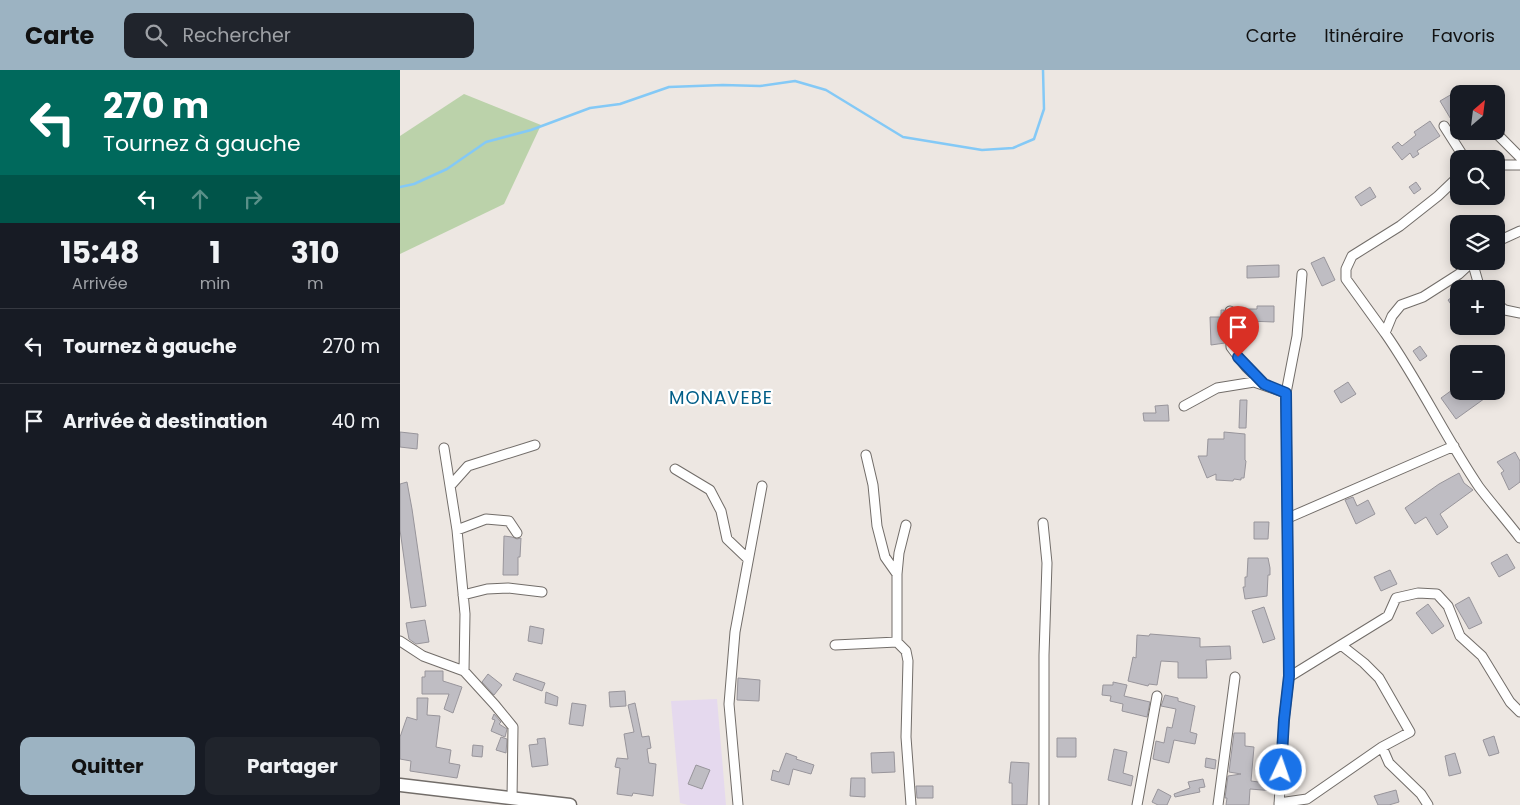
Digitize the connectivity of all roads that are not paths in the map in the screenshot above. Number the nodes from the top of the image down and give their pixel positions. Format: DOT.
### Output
graph roads {
  1 [pos="1444,126"];
  2 [pos="1503,140"];
  3 [pos="1459,150"];
  4 [pos="1520,157"];
  5 [pos="1505,165"];
  6 [pos="1520,165"];
  7 [pos="1450,185"];
  8 [pos="1520,231"];
  9 [pos="1505,238"];
  10 [pos="1463,270"];
  11 [pos="1302,274"];
  12 [pos="1505,310"];
  13 [pos="1230,311"];
  14 [pos="1520,313"];
  15 [pos="1385,333"];
  16 [pos="1264,384"];
  17 [pos="1286,393"];
  18 [pos="1184,406"];
  19 [pos="535,445"];
  20 [pos="1454,446"];
  21 [pos="444,448"];
  22 [pos="866,455"];
  23 [pos="675,470"];
  24 [pos="451,486"];
  25 [pos="762,486"];
  26 [pos="1288,518"];
  27 [pos="1043,523"];
  28 [pos="906,525"];
  29 [pos="457,530"];
  30 [pos="517,533"];
  31 [pos="1520,538"];
  32 [pos="748,560"];
  33 [pos="897,574"];
  34 [pos="542,592"];
  35 [pos="463,595"];
  36 [pos="400,641"];
  37 [pos="897,642"];
  38 [pos="835,645"];
  39 [pos="1341,646"];
  40 [pos="464,671"];
  41 [pos="1289,676"];
  42 [pos="1235,677"];
  43 [pos="1157,696"];
  44 [pos="1520,712"];
  45 [pos="1382,747"];
  46 [pos="400,785"];
  47 [pos="512,799"];
  48 [pos="1279,804"];
  49 [pos="570,805"];
  50 [pos="738,805"];
  51 [pos="911,805"];
  52 [pos="1044,805"];
  53 [pos="1137,805"];
  54 [pos="1218,805"];
  55 [pos="1428,805"];
  1 -- 3 [label="street"];
  2 -- 4 [label="street"];
  5 -- 6 [label="street"];
  7 -- 15 [label="street"];
  8 -- 9 [label="street"];
  10 -- 15 [label="street"];
  11 -- 17 [label="street"];
  12 -- 14 [label="street"];
  13 -- 16 [label="street"];
  15 -- 20 [label="street"];
  16 -- 17 [label="street"];
  16 -- 18 [label="street"];
  17 -- 26 [label="street"];
  19 -- 24 [label="street"];
  20 -- 26 [label="street"];
  20 -- 31 [label="street"];
  21 -- 24 [label="street"];
  22 -- 33 [label="street"];
  23 -- 32 [label="street"];
  24 -- 29 [label="street"];
  25 -- 32 [label="street"];
  26 -- 41 [label="street"];
  27 -- 52 [label="street"];
  28 -- 33 [label="street"];
  29 -- 30 [label="street"];
  29 -- 35 [label="street"];
  32 -- 50 [label="street"];
  33 -- 37 [label="street"];
  34 -- 35 [label="street"];
  35 -- 40 [label="street"];
  36 -- 40 [label="street"];
  37 -- 38 [label="street"];
  37 -- 51 [label="street"];
  39 -- 41 [label="street"];
  39 -- 44 [label="street"];
  39 -- 45 [label="street"];
  40 -- 47 [label="street"];
  41 -- 48 [label="street"];
  42 -- 54 [label="street"];
  43 -- 53 [label="street"];
  45 -- 48 [label="street"];
  45 -- 55 [label="street"];
  46 -- 47 [label="main road"];
  47 -- 49 [label="main road"];
}
